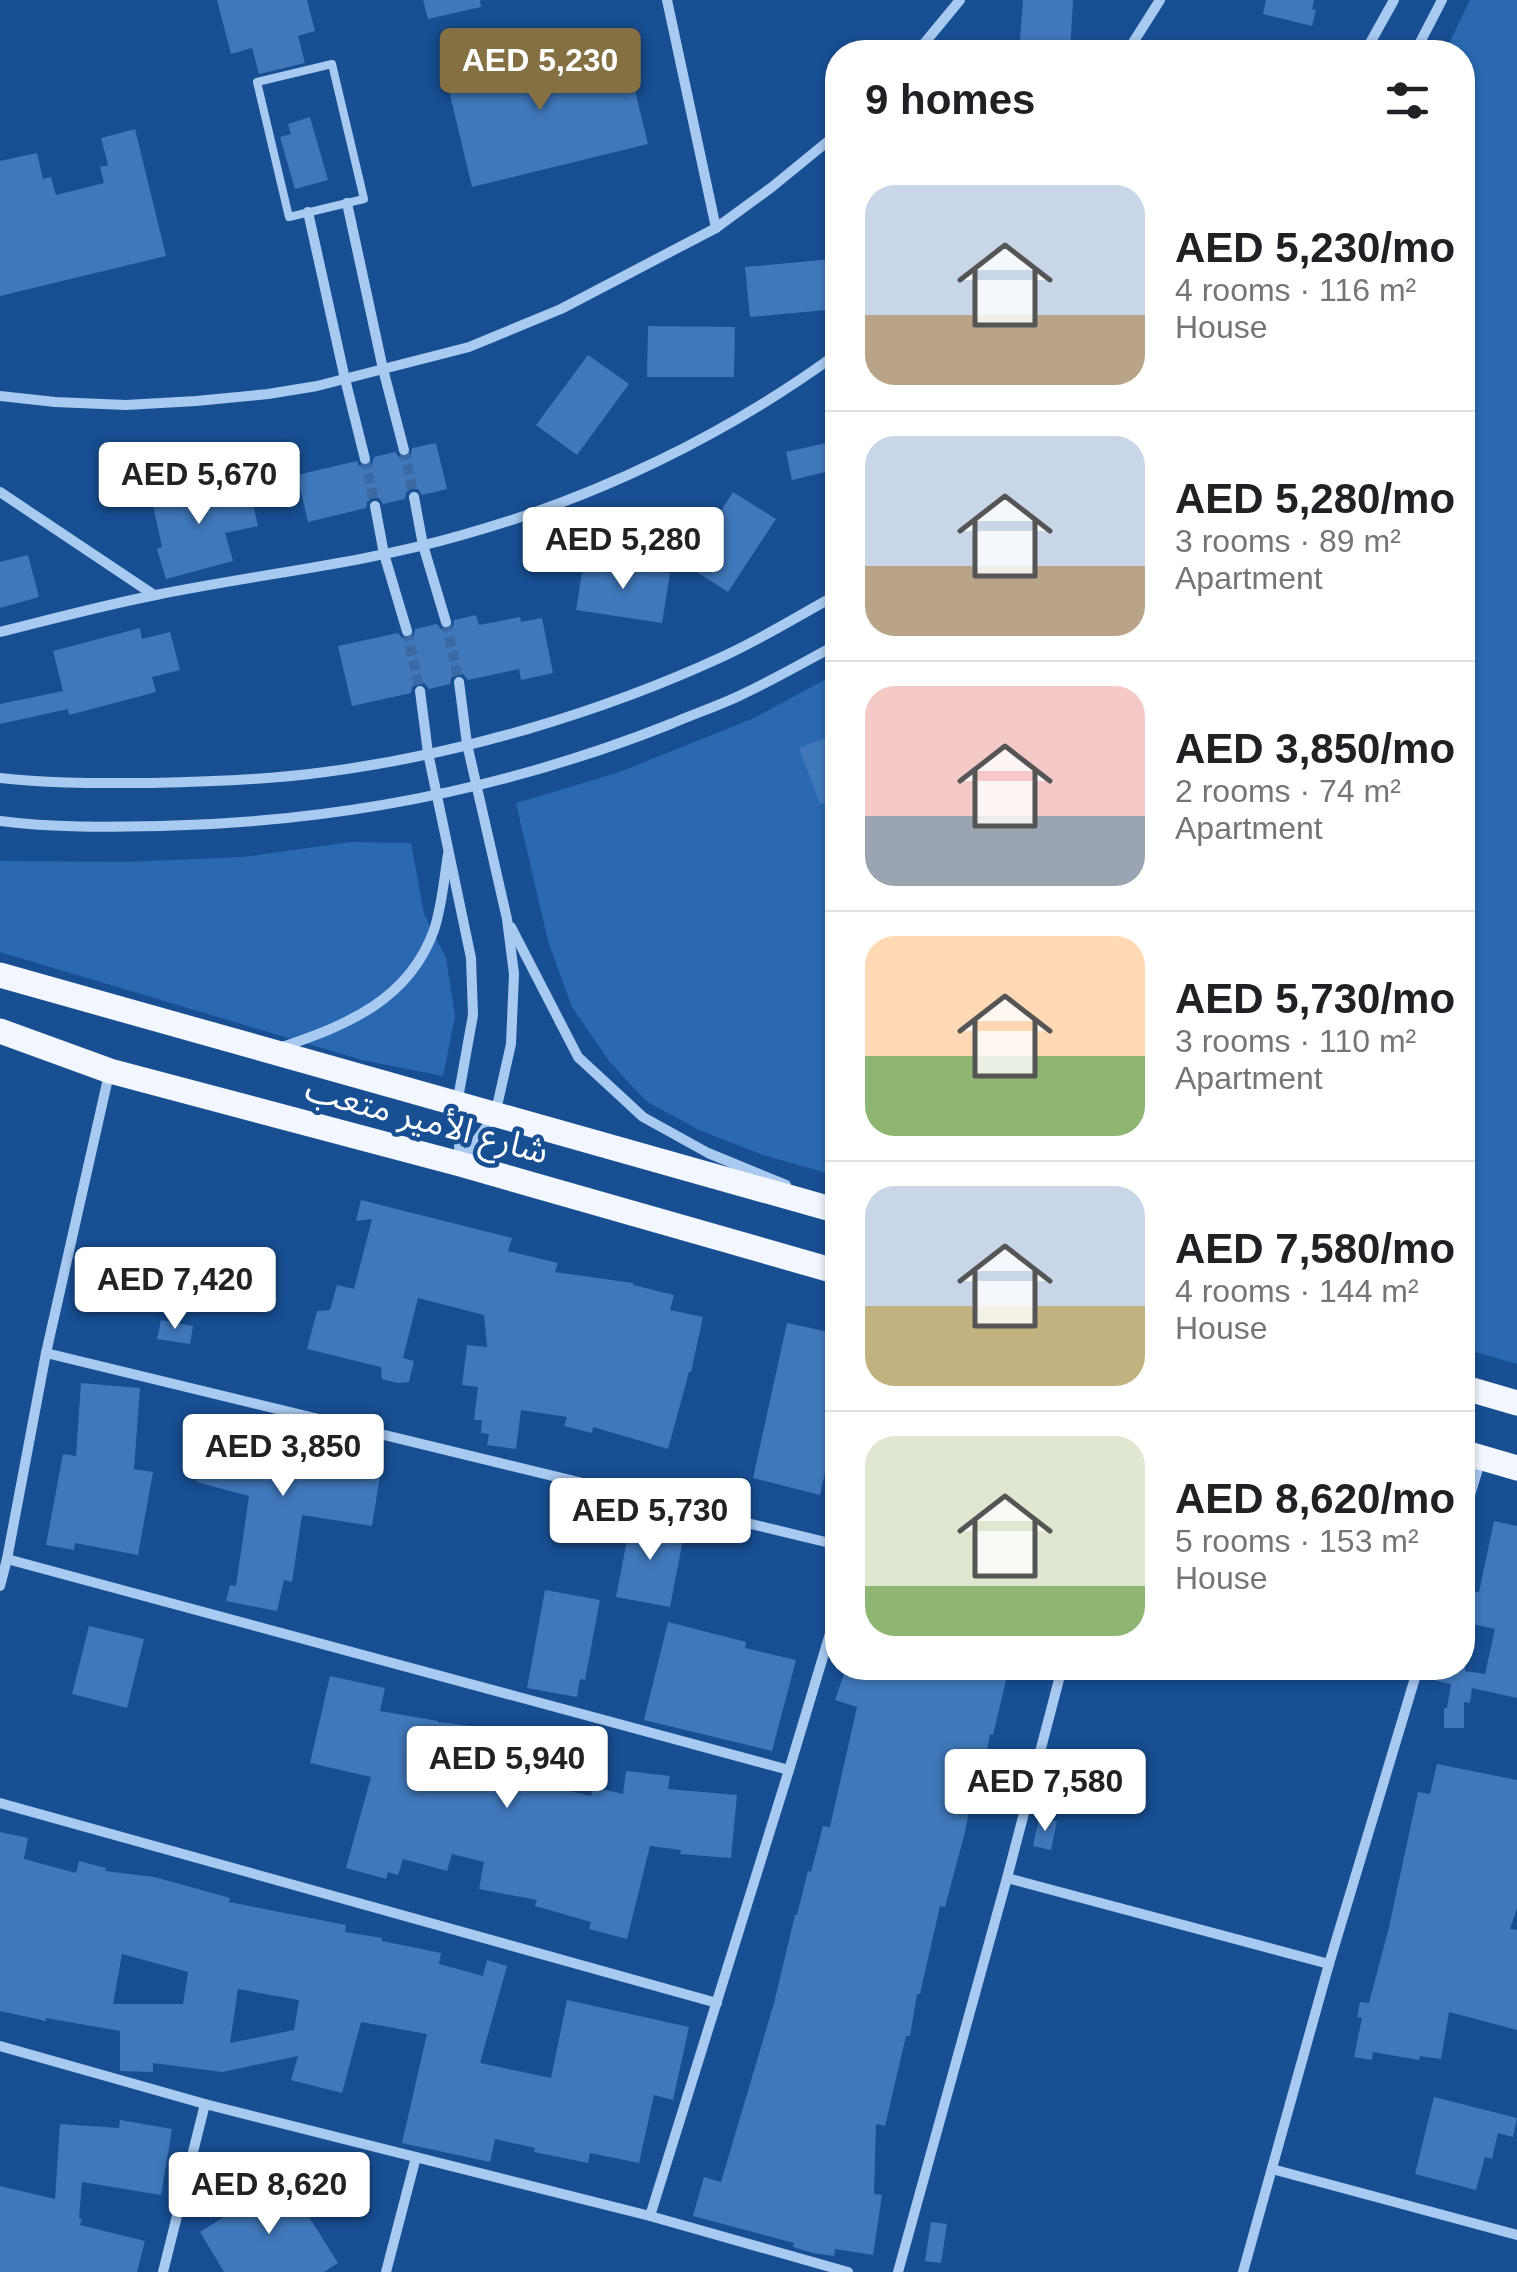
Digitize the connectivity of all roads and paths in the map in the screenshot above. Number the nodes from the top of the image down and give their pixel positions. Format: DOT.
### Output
graph roads {
  1 [pos="667,0"];
  2 [pos="960,0"];
  3 [pos="1160,0"];
  4 [pos="1394,0"];
  5 [pos="1442,0"];
  6 [pos="927,40"];
  7 [pos="1135,40"];
  8 [pos="1372,40"];
  9 [pos="1421,40"];
  10 [pos="825,143"];
  11 [pos="347,203"];
  12 [pos="308,212"];
  13 [pos="716,228"];
  14 [pos="825,361"];
  15 [pos="383,369"];
  16 [pos="344,379"];
  17 [pos="0,396"];
  18 [pos="404,450"];
  19 [pos="365,459"];
  20 [pos="0,492"];
  21 [pos="414,497"];
  22 [pos="376,506"];
  23 [pos="422,545"];
  24 [pos="384,554"];
  25 [pos="154,595"];
  26 [pos="825,601"];
  27 [pos="446,622"];
  28 [pos="407,631"];
  29 [pos="0,632"];
  30 [pos="825,651"];
  31 [pos="459,682"];
  32 [pos="420,691"];
  33 [pos="467,744"];
  34 [pos="428,753"];
  35 [pos="0,778"];
  36 [pos="476,786"];
  37 [pos="438,794"];
  38 [pos="0,822"];
  39 [pos="449,848"];
  40 [pos="507,919"];
  41 [pos="533,970"];
  42 [pos="514,974"];
  43 [pos="0,975"];
  44 [pos="0,1031"];
  45 [pos="272,1051"];
  46 [pos="110,1071"];
  47 [pos="458,1104"];
  48 [pos="495,1115"];
  49 [pos="460,1164"];
  50 [pos="825,1202"];
  51 [pos="825,1204"];
  52 [pos="825,1268"];
  53 [pos="46,1353"];
  54 [pos="1475,1391"];
  55 [pos="1517,1403"];
  56 [pos="1475,1404"];
  57 [pos="1517,1413"];
  58 [pos="1475,1455"];
  59 [pos="1517,1468"];
  60 [pos="825,1542"];
  61 [pos="8,1559"];
  62 [pos="0,1586"];
  63 [pos="825,1650"];
  64 [pos="1059,1680"];
  65 [pos="1414,1680"];
  66 [pos="789,1770"];
  67 [pos="0,1802"];
  68 [pos="1007,1878"];
  69 [pos="1329,1964"];
  70 [pos="717,2003"];
  71 [pos="0,2046"];
  72 [pos="205,2104"];
  73 [pos="416,2158"];
  74 [pos="1272,2168"];
  75 [pos="650,2216"];
  76 [pos="1517,2236"];
  77 [pos="163,2272"];
  78 [pos="386,2272"];
  79 [pos="848,2272"];
  80 [pos="898,2272"];
  81 [pos="1243,2272"];
  1 -- 13 [label="street"];
  2 -- 6 [label="street"];
  3 -- 7 [label="street"];
  4 -- 8 [label="street"];
  5 -- 9 [label="street"];
  10 -- 13 [label="street"];
  11 -- 12 [label="lane"];
  11 -- 12 [label="lane"];
  11 -- 15 [label="street"];
  12 -- 16 [label="street"];
  13 -- 15 [label="street"];
  14 -- 23 [label="street"];
  15 -- 16 [label="street"];
  15 -- 18 [label="street"];
  16 -- 17 [label="street"];
  16 -- 19 [label="street"];
  20 -- 25 [label="street"];
  21 -- 23 [label="street"];
  22 -- 24 [label="street"];
  23 -- 24 [label="street"];
  23 -- 27 [label="street"];
  24 -- 25 [label="street"];
  24 -- 28 [label="street"];
  25 -- 29 [label="street"];
  26 -- 33 [label="street"];
  30 -- 36 [label="street"];
  31 -- 33 [label="street"];
  32 -- 34 [label="street"];
  33 -- 34 [label="street"];
  33 -- 36 [label="street"];
  34 -- 35 [label="street"];
  34 -- 37 [label="street"];
  36 -- 37 [label="street"];
  36 -- 40 [label="street"];
  37 -- 38 [label="street"];
  37 -- 39 [label="street"];
  39 -- 45 [label="street"];
  39 -- 47 [label="street"];
  40 -- 41 [label="street"];
  40 -- 42 [label="street"];
  41 -- 42 [label="street"];
  41 -- 50 [label="street"];
  42 -- 48 [label="street"];
  43 -- 45 [label="main road, شارع الأمير متعب"];
  44 -- 46 [label="main road, شارع الأمير متعب"];
  45 -- 47 [label="main road, شارع الأمير متعب"];
  46 -- 49 [label="main road, شارع الأمير متعب"];
  46 -- 53 [label="street"];
  47 -- 48 [label="main road, شارع الأمير متعب"];
  47 -- 49 [label="street"];
  48 -- 49 [label="street"];
  48 -- 51 [label="main road, شارع الأمير متعب"];
  49 -- 52 [label="main road, شارع الأمير متعب"];
  53 -- 60 [label="street"];
  53 -- 61 [label="street"];
  54 -- 55 [label="main road"];
  56 -- 57 [label="main road"];
  58 -- 59 [label="main road"];
  61 -- 62 [label="street"];
  61 -- 66 [label="street"];
  63 -- 66 [label="street"];
  64 -- 68 [label="street"];
  65 -- 69 [label="street"];
  66 -- 70 [label="street"];
  67 -- 70 [label="street"];
  68 -- 69 [label="street"];
  68 -- 80 [label="street"];
  69 -- 74 [label="street"];
  70 -- 75 [label="street"];
  71 -- 72 [label="street"];
  72 -- 73 [label="street"];
  72 -- 77 [label="street"];
  73 -- 75 [label="street"];
  73 -- 78 [label="street"];
  74 -- 76 [label="street"];
  74 -- 81 [label="street"];
  75 -- 79 [label="street"];
}
